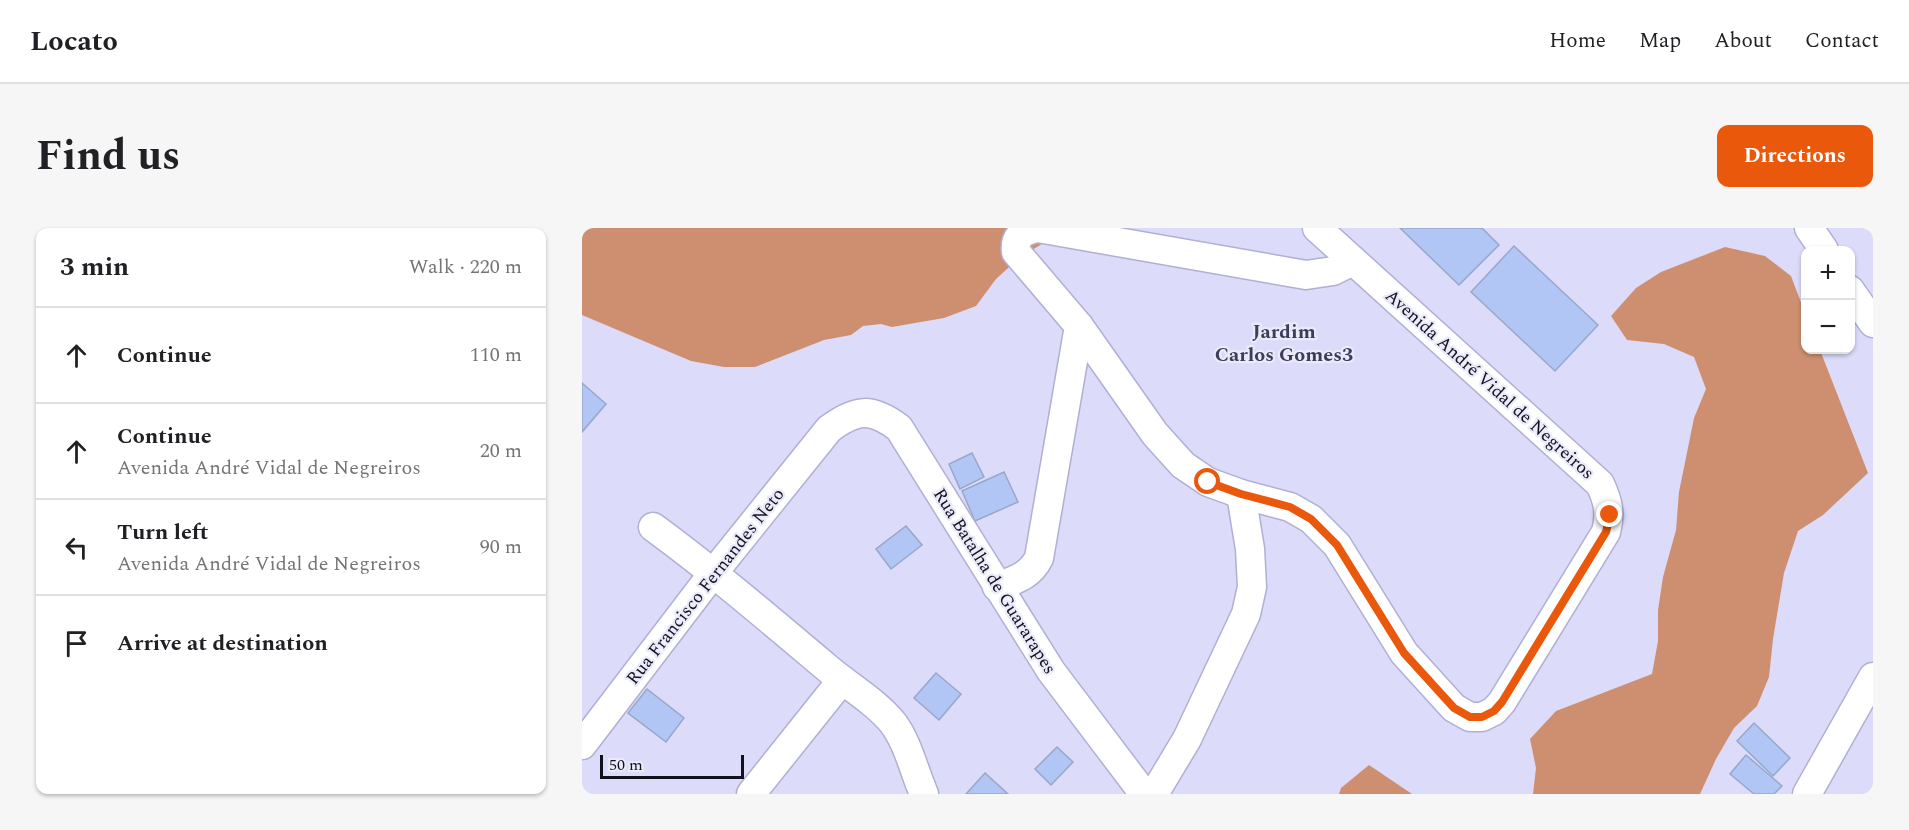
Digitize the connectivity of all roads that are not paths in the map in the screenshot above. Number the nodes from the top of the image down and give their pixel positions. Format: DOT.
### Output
graph roads {
  1 [pos="1037,228"];
  2 [pos="1317,228"];
  3 [pos="1809,228"];
  4 [pos="1821,246"];
  5 [pos="1353,261"];
  6 [pos="1855,296"];
  7 [pos="1873,323"];
  8 [pos="1079,326"];
  9 [pos="829,429"];
  10 [pos="1241,494"];
  11 [pos="653,526"];
  12 [pos="714,572"];
  13 [pos="997,587"];
  14 [pos="1873,677"];
  15 [pos="842,680"];
  16 [pos="582,745"];
  17 [pos="751,794"];
  18 [pos="924,794"];
  19 [pos="1144,794"];
  20 [pos="1154,794"];
  21 [pos="1807,794"];
  1 -- 5 [label="street"];
  1 -- 8 [label="street"];
  2 -- 5 [label="street, Avenida André Vidal de Negreiros"];
  3 -- 4 [label="street"];
  5 -- 10 [label="street, Avenida André Vidal de Negreiros"];
  6 -- 7 [label="street"];
  8 -- 10 [label="street"];
  8 -- 13 [label="street"];
  9 -- 12 [label="street, Rua Francisco Fernandes Neto"];
  9 -- 13 [label="street, Rua Batalha de Guararapes"];
  10 -- 20 [label="street"];
  11 -- 12 [label="street"];
  12 -- 15 [label="street"];
  12 -- 16 [label="street, Rua Francisco Fernandes Neto"];
  13 -- 19 [label="street, Rua Batalha de Guararapes"];
  14 -- 21 [label="street"];
  15 -- 17 [label="street"];
  15 -- 18 [label="street"];
}
